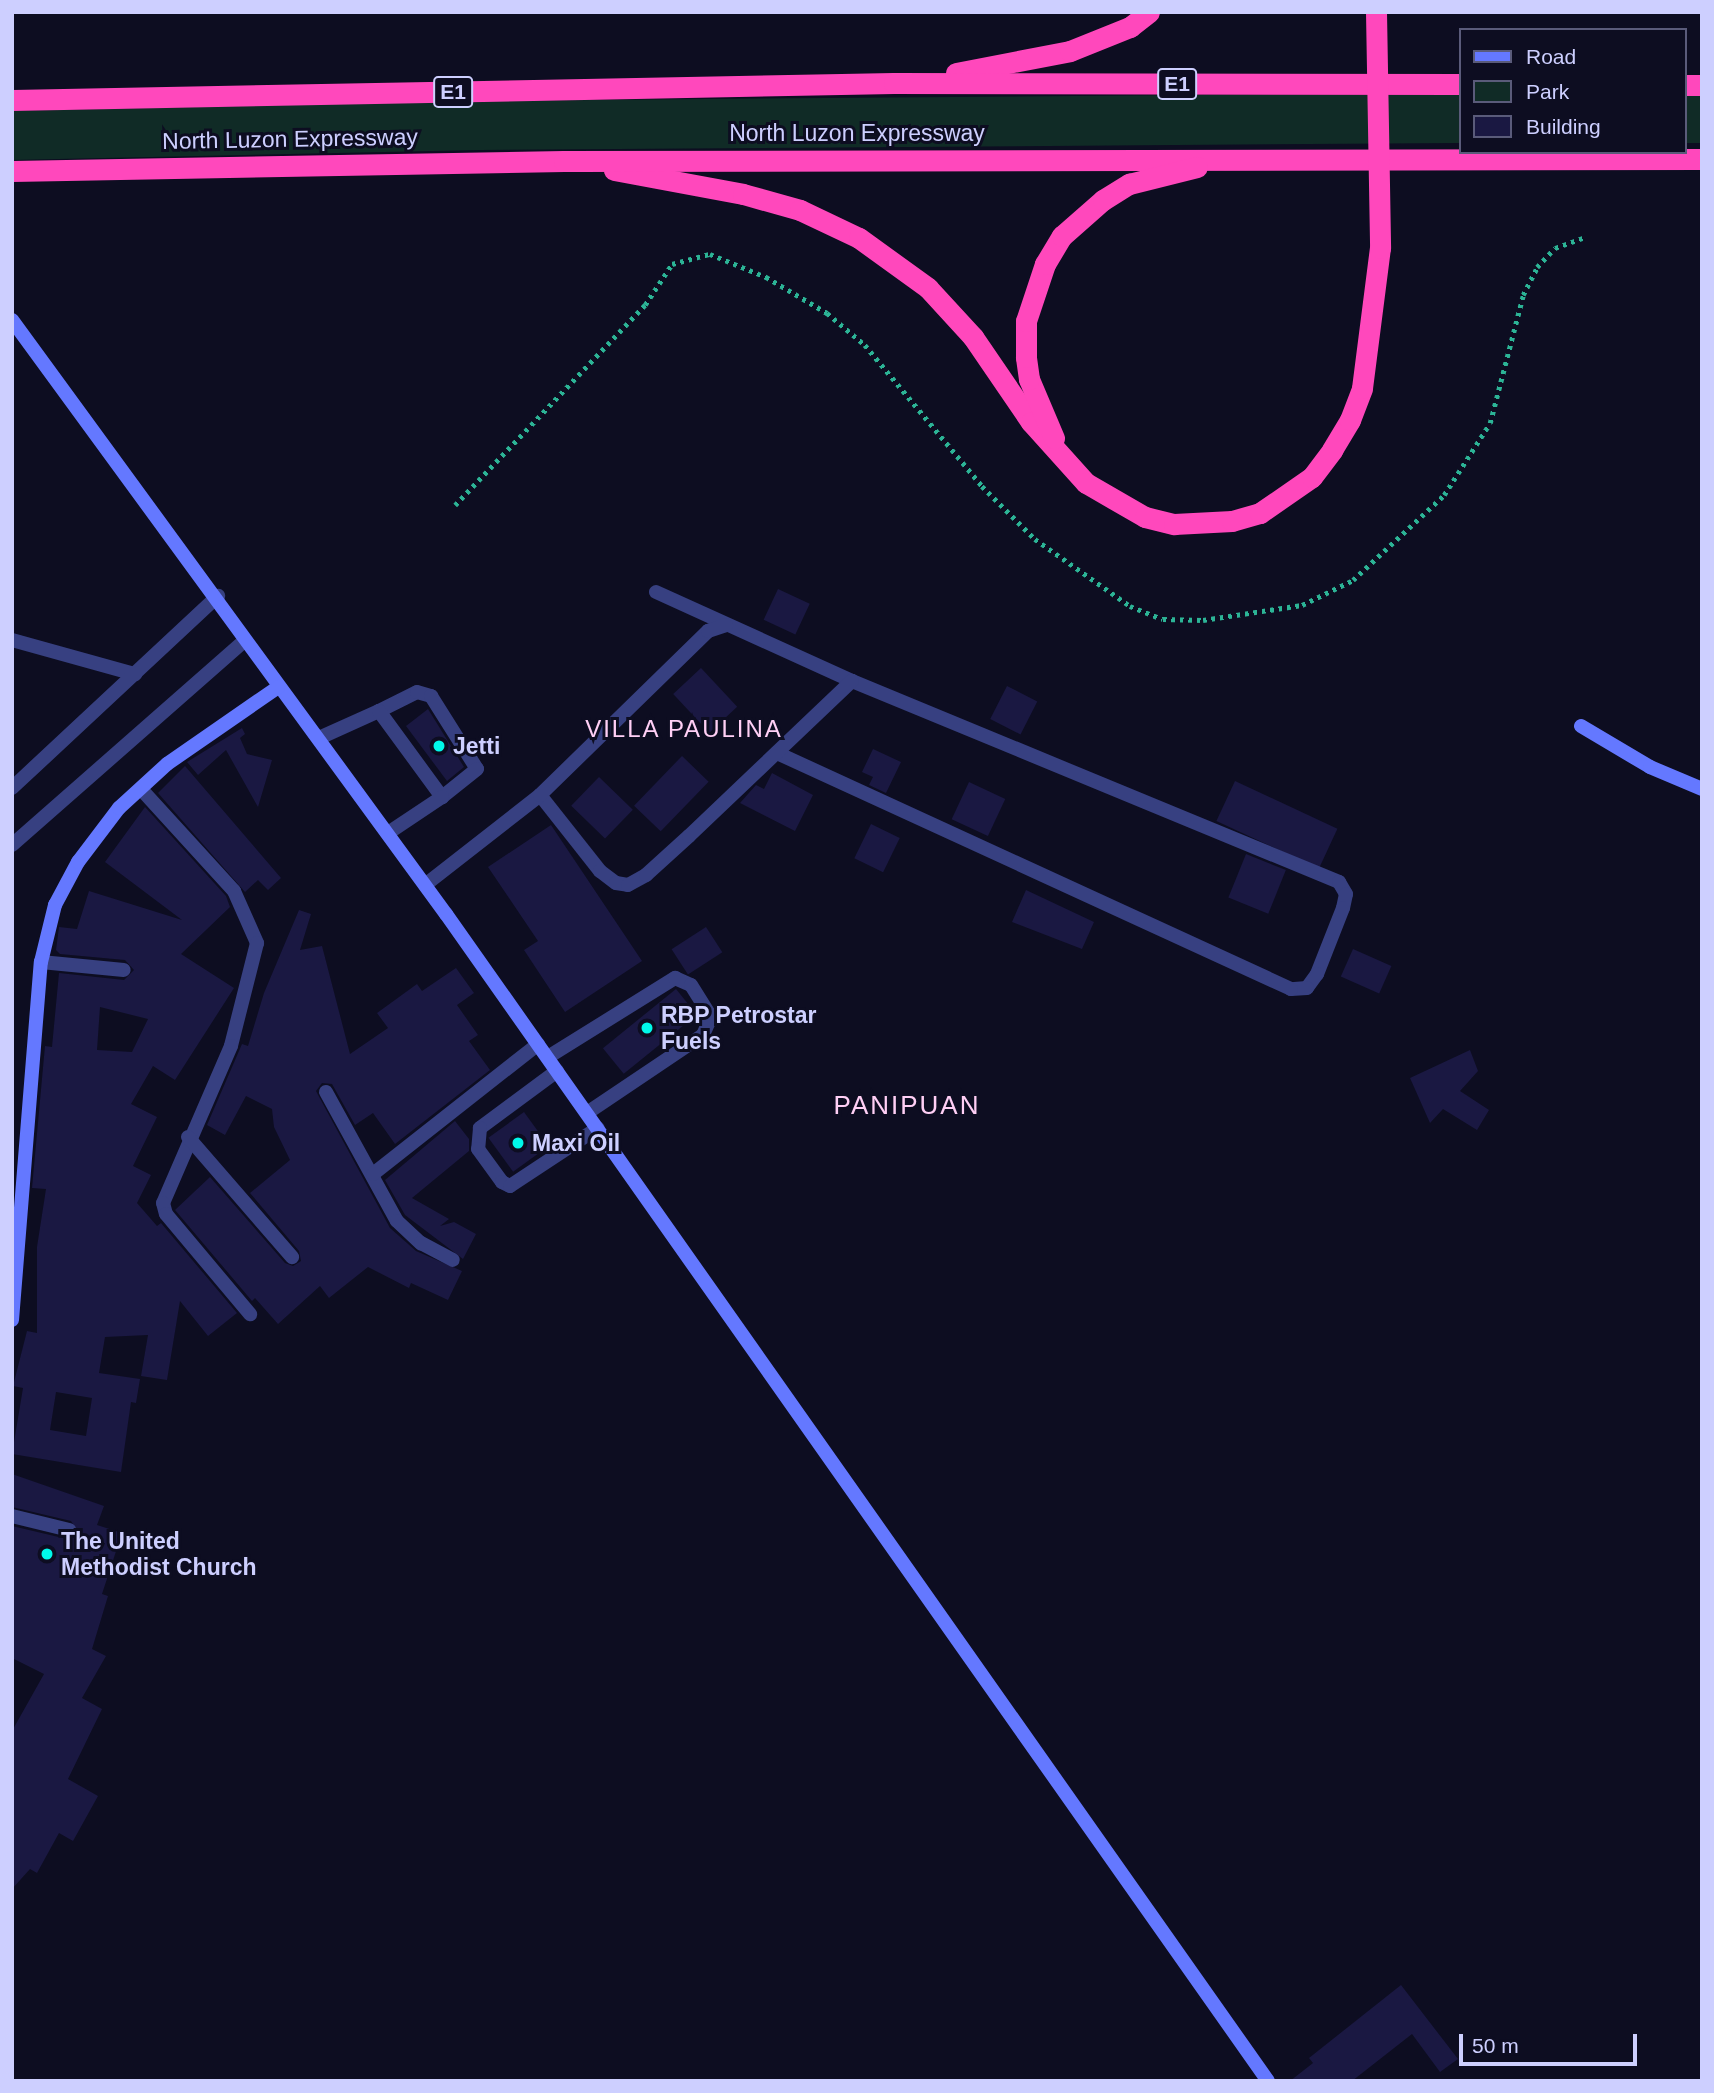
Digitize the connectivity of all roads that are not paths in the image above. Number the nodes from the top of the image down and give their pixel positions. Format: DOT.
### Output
graph roads {
  1 [pos="1149,12"];
  2 [pos="1376,12"];
  3 [pos="894,83"];
  4 [pos="1458,84"];
  5 [pos="12,100"];
  6 [pos="1310,156"];
  7 [pos="1702,159"];
  8 [pos="564,161"];
  9 [pos="12,171"];
  10 [pos="12,320"];
  11 [pos="1066,464"];
  12 [pos="656,592"];
  13 [pos="218,596"];
  14 [pos="726,625"];
  15 [pos="12,639"];
  16 [pos="244,641"];
  17 [pos="135,674"];
  18 [pos="852,681"];
  19 [pos="278,687"];
  20 [pos="379,711"];
  21 [pos="1581,726"];
  22 [pos="319,738"];
  23 [pos="777,753"];
  24 [pos="12,788"];
  25 [pos="141,789"];
  26 [pos="1702,789"];
  27 [pos="540,795"];
  28 [pos="442,797"];
  29 [pos="388,834"];
  30 [pos="12,845"];
  31 [pos="425,885"];
  32 [pos="41,962"];
  33 [pos="124,970"];
  34 [pos="538,1044"];
  35 [pos="548,1057"];
  36 [pos="558,1071"];
  37 [pos="326,1092"];
  38 [pos="587,1113"];
  39 [pos="598,1128"];
  40 [pos="188,1137"];
  41 [pos="373,1174"];
  42 [pos="292,1257"];
  43 [pos="453,1260"];
  44 [pos="250,1314"];
  45 [pos="12,1320"];
  46 [pos="12,1517"];
  47 [pos="69,1530"];
  48 [pos="1268,2081"];
  1 -- 3 [label="highway"];
  2 -- 11 [label="highway, bridge"];
  3 -- 4 [label="highway, North Luzon Expressway / E1"];
  3 -- 5 [label="highway, North Luzon Expressway / E1"];
  6 -- 7 [label="highway, North Luzon Expressway"];
  6 -- 8 [label="highway, North Luzon Expressway"];
  6 -- 11 [label="highway"];
  8 -- 9 [label="highway, North Luzon Expressway"];
  8 -- 11 [label="highway"];
  10 -- 13 [label="main road"];
  12 -- 14 [label="street"];
  13 -- 16 [label="main road"];
  13 -- 17 [label="street"];
  14 -- 18 [label="street"];
  14 -- 27 [label="street"];
  15 -- 17 [label="street"];
  16 -- 19 [label="main road"];
  16 -- 30 [label="street"];
  17 -- 24 [label="street"];
  18 -- 23 [label="street"];
  18 -- 23 [label="street"];
  19 -- 22 [label="main road"];
  19 -- 25 [label="main road"];
  20 -- 22 [label="street"];
  20 -- 28 [label="street"];
  20 -- 28 [label="street"];
  21 -- 26 [label="main road"];
  22 -- 29 [label="main road"];
  23 -- 27 [label="street"];
  25 -- 32 [label="main road"];
  25 -- 40 [label="street"];
  27 -- 31 [label="street"];
  28 -- 29 [label="street"];
  29 -- 31 [label="main road"];
  31 -- 34 [label="main road"];
  32 -- 33 [label="street"];
  32 -- 45 [label="main road"];
  34 -- 35 [label="main road"];
  34 -- 41 [label="street"];
  35 -- 36 [label="main road"];
  35 -- 38 [label="street"];
  36 -- 38 [label="main road"];
  36 -- 39 [label="street"];
  37 -- 41 [label="street"];
  38 -- 39 [label="main road"];
  39 -- 48 [label="main road"];
  40 -- 42 [label="street"];
  40 -- 44 [label="street"];
  41 -- 43 [label="street"];
  46 -- 47 [label="street"];
}
